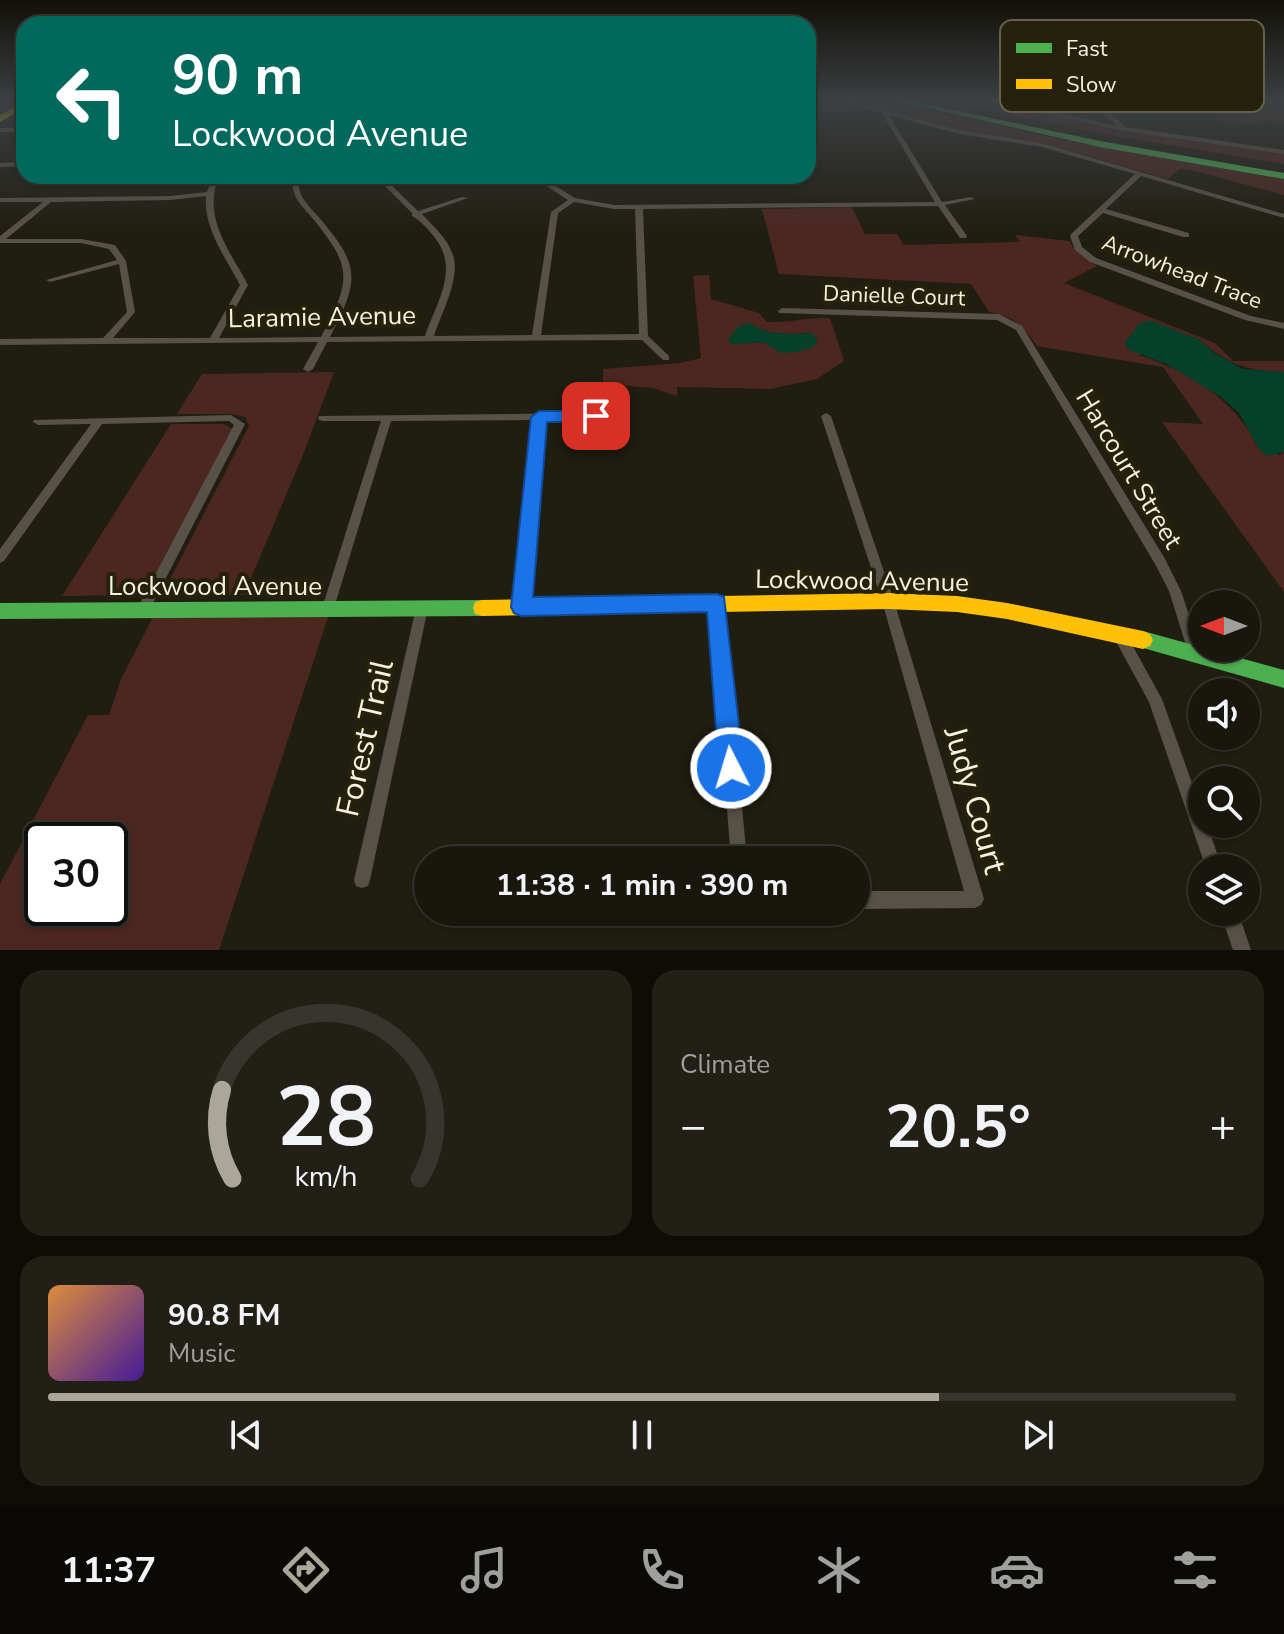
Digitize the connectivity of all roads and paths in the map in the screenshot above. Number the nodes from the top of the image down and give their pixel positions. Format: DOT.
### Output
graph roads {
  1 [pos="910,144"];
  2 [pos="1039,144"];
  3 [pos="1102,144"];
  4 [pos="1147,144"];
  5 [pos="1231,144"];
  6 [pos="1284,152"];
  7 [pos="1284,167"];
  8 [pos="1140,173"];
  9 [pos="1284,176"];
  10 [pos="212,184"];
  11 [pos="295,184"];
  12 [pos="386,184"];
  13 [pos="546,184"];
  14 [pos="207,194"];
  15 [pos="464,198"];
  16 [pos="49,199"];
  17 [pos="971,199"];
  18 [pos="0,200"];
  19 [pos="573,200"];
  20 [pos="940,204"];
  21 [pos="639,207"];
  22 [pos="1102,210"];
  23 [pos="415,214"];
  24 [pos="1284,216"];
  25 [pos="1186,235"];
  26 [pos="963,236"];
  27 [pos="0,240"];
  28 [pos="122,261"];
  29 [pos="50,280"];
  30 [pos="782,311"];
  31 [pos="1005,318"];
  32 [pos="1284,326"];
  33 [pos="536,336"];
  34 [pos="644,337"];
  35 [pos="323,338"];
  36 [pos="429,338"];
  37 [pos="213,340"];
  38 [pos="106,341"];
  39 [pos="0,342"];
  40 [pos="666,358"];
  41 [pos="308,369"];
  42 [pos="596,416"];
  43 [pos="826,416"];
  44 [pos="539,417"];
  45 [pos="323,418"];
  46 [pos="387,418"];
  47 [pos="100,420"];
  48 [pos="38,422"];
  49 [pos="0,558"];
  50 [pos="888,601"];
  51 [pos="717,603"];
  52 [pos="521,607"];
  53 [pos="328,608"];
  54 [pos="422,608"];
  55 [pos="0,611"];
  56 [pos="142,611"];
  57 [pos="1188,632"];
  58 [pos="1120,636"];
  59 [pos="1188,652"];
  60 [pos="1223,662"];
  61 [pos="1284,679"];
  62 [pos="738,846"];
  63 [pos="1209,854"];
  64 [pos="362,880"];
  65 [pos="870,900"];
  66 [pos="1234,926"];
  67 [pos="1242,950"];
  1 -- 20 [label="street"];
  2 -- 8 [label="street"];
  3 -- 9 [label="main road"];
  4 -- 7 [label="main road"];
  5 -- 6 [label="street"];
  8 -- 22 [label="street, Arrowhead Trace"];
  8 -- 24 [label="street"];
  10 -- 14 [label="street"];
  11 -- 35 [label="street"];
  12 -- 23 [label="street"];
  13 -- 19 [label="street"];
  14 -- 16 [label="street"];
  14 -- 37 [label="street"];
  15 -- 23 [label="street"];
  16 -- 18 [label="street"];
  16 -- 27 [label="street"];
  17 -- 20 [label="street"];
  19 -- 21 [label="street"];
  19 -- 33 [label="street"];
  20 -- 21 [label="street"];
  20 -- 26 [label="street"];
  21 -- 34 [label="street"];
  22 -- 25 [label="street"];
  22 -- 32 [label="street, Arrowhead Trace"];
  23 -- 36 [label="street"];
  27 -- 28 [label="street"];
  28 -- 29 [label="street"];
  28 -- 38 [label="street"];
  30 -- 31 [label="street, Danielle Court"];
  31 -- 57 [label="street, Harcourt Street"];
  33 -- 34 [label="street, Laramie Avenue"];
  33 -- 36 [label="street, Laramie Avenue"];
  34 -- 40 [label="street"];
  35 -- 36 [label="street, Laramie Avenue"];
  35 -- 37 [label="street, Laramie Avenue"];
  35 -- 41 [label="street"];
  37 -- 38 [label="street, Laramie Avenue"];
  38 -- 39 [label="street, Laramie Avenue"];
  42 -- 44 [label="street"];
  43 -- 50 [label="street"];
  44 -- 46 [label="street"];
  44 -- 52 [label="street"];
  45 -- 46 [label="street"];
  46 -- 53 [label="street"];
  47 -- 48 [label="street"];
  47 -- 49 [label="street"];
  47 -- 56 [label="street"];
  50 -- 51 [label="main road, Lockwood Avenue"];
  50 -- 58 [label="main road, Lockwood Avenue"];
  50 -- 65 [label="street, Judy Court"];
  51 -- 52 [label="main road, Lockwood Avenue"];
  51 -- 62 [label="street"];
  52 -- 54 [label="main road, Lockwood Avenue"];
  53 -- 54 [label="main road, Lockwood Avenue"];
  53 -- 56 [label="main road, Lockwood Avenue"];
  54 -- 64 [label="street, Forest Trail"];
  55 -- 56 [label="main road, Lockwood Avenue"];
  58 -- 59 [label="main road, Lockwood Avenue"];
  58 -- 63 [label="street"];
  60 -- 61 [label="main road, Lockwood Avenue"];
  66 -- 67 [label="street"];
}
